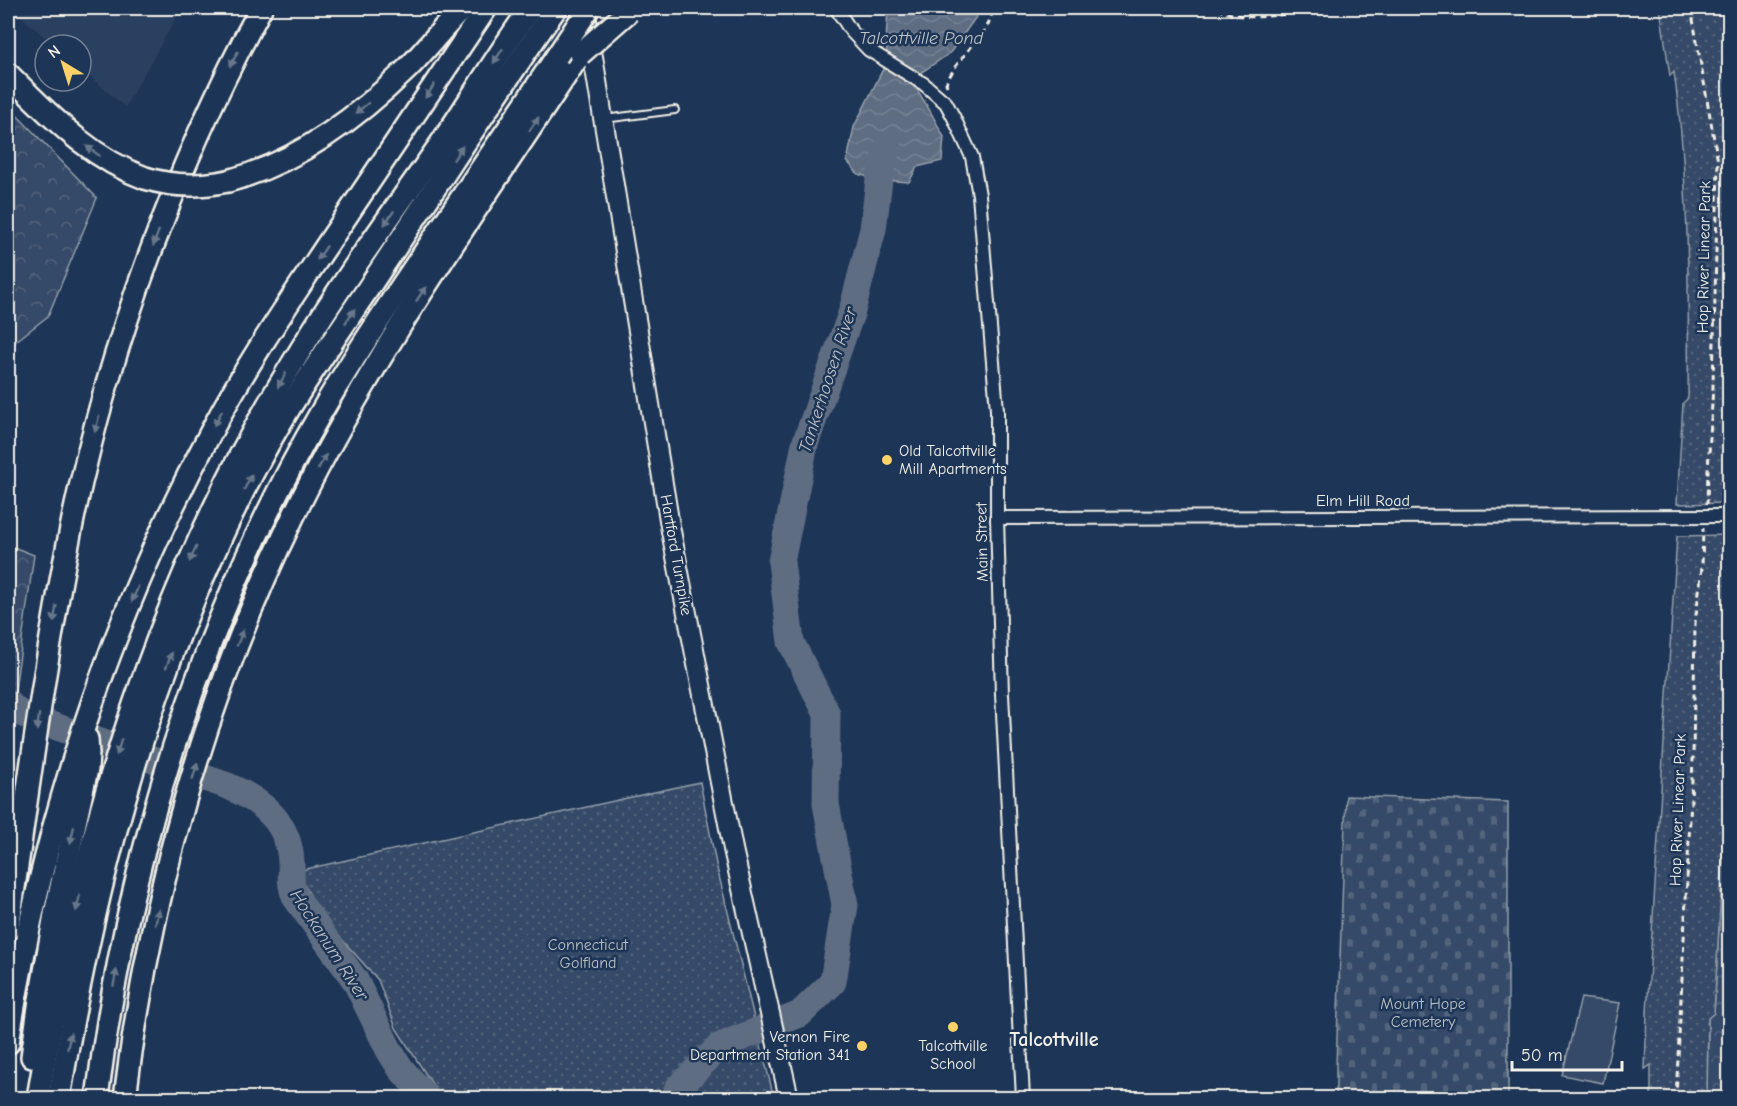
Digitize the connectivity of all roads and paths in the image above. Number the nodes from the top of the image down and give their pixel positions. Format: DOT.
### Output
graph roads {
  1 [pos="261,8"];
  2 [pos="463,8"];
  3 [pos="486,8"];
  4 [pos="531,8"];
  5 [pos="556,8"];
  6 [pos="587,8"];
  7 [pos="836,8"];
  8 [pos="994,8"];
  9 [pos="1217,8"];
  10 [pos="1319,8"];
  11 [pos="1691,8"];
  12 [pos="625,9"];
  13 [pos="8,74"];
  14 [pos="946,103"];
  15 [pos="675,110"];
  16 [pos="603,119"];
  17 [pos="1707,509"];
  18 [pos="1730,516"];
  19 [pos="997,518"];
  20 [pos="1704,524"];
  21 [pos="141,712"];
  22 [pos="78,776"];
  23 [pos="118,789"];
  24 [pos="8,929"];
  25 [pos="8,1043"];
  26 [pos="27,1098"];
  27 [pos="38,1098"];
  28 [pos="59,1098"];
  29 [pos="97,1098"];
  30 [pos="125,1098"];
  31 [pos="789,1098"];
  32 [pos="1023,1098"];
  33 [pos="1676,1098"];
  1 -- 24 [label="highway, one-way"];
  2 -- 13 [label="highway, one-way, bridge"];
  3 -- 22 [label="highway, one-way"];
  4 -- 21 [label="highway, one-way"];
  21 -- 5 [label="highway, one-way"];
  6 -- 16 [label="main road, Hartford Turnpike"];
  29 -- 6 [label="highway, one-way, bridge"];
  7 -- 14 [label="street, Main Street"];
  8 -- 14 [label="path"];
  9 -- 10 [label="path"];
  11 -- 17 [label="path, Hop River Linear Park"];
  30 -- 12 [label="highway, one-way, bridge"];
  14 -- 19 [label="street, Main Street"];
  15 -- 16 [label="lane"];
  16 -- 31 [label="main road, Hartford Turnpike"];
  18 -- 19 [label="street, Elm Hill Road"];
  19 -- 32 [label="street, Main Street"];
  20 -- 33 [label="path, Hop River Linear Park"];
  21 -- 23 [label="highway"];
  22 -- 25 [label="highway"];
  22 -- 26 [label="highway, one-way"];
  23 -- 27 [label="highway, one-way"];
  28 -- 23 [label="highway, one-way"];
}
